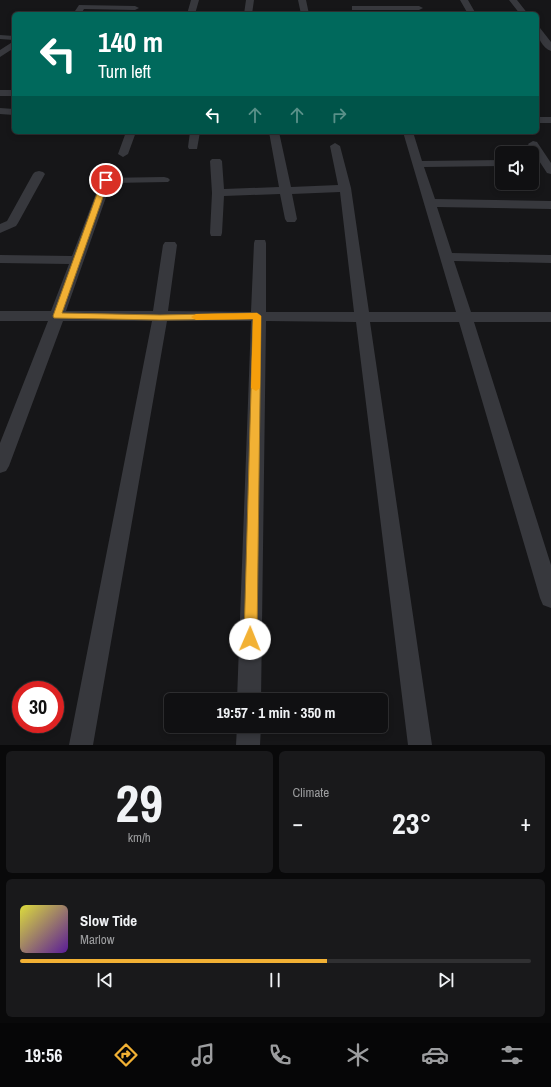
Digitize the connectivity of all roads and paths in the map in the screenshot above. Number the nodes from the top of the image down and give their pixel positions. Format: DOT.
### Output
graph roads {
  1 [pos="88,0"];
  2 [pos="140,0"];
  3 [pos="195,0"];
  4 [pos="250,0"];
  5 [pos="302,0"];
  6 [pos="353,0"];
  7 [pos="416,0"];
  8 [pos="464,0"];
  9 [pos="513,0"];
  10 [pos="82,7"];
  11 [pos="133,11"];
  12 [pos="356,11"];
  13 [pos="421,11"];
  14 [pos="78,12"];
  15 [pos="192,12"];
  16 [pos="248,12"];
  17 [pos="305,12"];
  18 [pos="471,12"];
  19 [pos="522,12"];
  20 [pos="539,34"];
  21 [pos="0,37"];
  22 [pos="12,38"];
  23 [pos="12,45"];
  24 [pos="549,51"];
  25 [pos="0,54"];
  26 [pos="0,93"];
  27 [pos="12,93"];
  28 [pos="0,111"];
  29 [pos="12,112"];
  30 [pos="539,120"];
  31 [pos="551,120"];
  32 [pos="130,134"];
  33 [pos="195,134"];
  34 [pos="274,134"];
  35 [pos="409,134"];
  36 [pos="533,144"];
  37 [pos="335,146"];
  38 [pos="193,147"];
  39 [pos="123,154"];
  40 [pos="216,161"];
  41 [pos="495,163"];
  42 [pos="418,164"];
  43 [pos="551,171"];
  44 [pos="39,174"];
  45 [pos="164,180"];
  46 [pos="345,188"];
  47 [pos="285,190"];
  48 [pos="218,193"];
  49 [pos="430,203"];
  50 [pos="551,205"];
  51 [pos="291,218"];
  52 [pos="0,229"];
  53 [pos="216,233"];
  54 [pos="260,243"];
  55 [pos="170,245"];
  56 [pos="447,257"];
  57 [pos="0,259"];
  58 [pos="551,259"];
  59 [pos="77,260"];
  60 [pos="0,316"];
  61 [pos="57,316"];
  62 [pos="257,316"];
  63 [pos="361,316"];
  64 [pos="160,317"];
  65 [pos="466,317"];
  66 [pos="551,317"];
  67 [pos="0,466"];
  68 [pos="551,598"];
  69 [pos="249,693"];
  70 [pos="248,733"];
  71 [pos="81,745"];
  72 [pos="248,745"];
  73 [pos="420,745"];
  1 -- 10 [label="street"];
  2 -- 11 [label="street"];
  3 -- 15 [label="street"];
  4 -- 16 [label="street"];
  5 -- 17 [label="street"];
  6 -- 12 [label="street"];
  7 -- 13 [label="street"];
  8 -- 18 [label="street"];
  9 -- 19 [label="street"];
  10 -- 11 [label="street"];
  10 -- 14 [label="street"];
  12 -- 13 [label="street"];
  20 -- 24 [label="street"];
  21 -- 22 [label="street"];
  23 -- 25 [label="street"];
  26 -- 27 [label="street"];
  28 -- 29 [label="street"];
  30 -- 31 [label="street"];
  32 -- 39 [label="street"];
  33 -- 38 [label="street"];
  34 -- 47 [label="street"];
  35 -- 42 [label="street"];
  36 -- 43 [label="street"];
  37 -- 46 [label="street"];
  40 -- 48 [label="street"];
  41 -- 42 [label="street"];
  42 -- 49 [label="street"];
  44 -- 52 [label="street"];
  45 -- 59 [label="street"];
  46 -- 47 [label="street"];
  46 -- 63 [label="street"];
  47 -- 48 [label="street"];
  47 -- 51 [label="street"];
  48 -- 53 [label="street"];
  49 -- 50 [label="street"];
  49 -- 56 [label="street"];
  54 -- 62 [label="street"];
  55 -- 64 [label="street"];
  56 -- 58 [label="street"];
  56 -- 65 [label="street"];
  57 -- 59 [label="street"];
  59 -- 61 [label="street"];
  60 -- 61 [label="street"];
  61 -- 64 [label="street"];
  61 -- 67 [label="street"];
  62 -- 63 [label="street"];
  62 -- 64 [label="street"];
  62 -- 69 [label="street"];
  63 -- 65 [label="street"];
  63 -- 73 [label="street"];
  64 -- 71 [label="street"];
  65 -- 66 [label="street"];
  65 -- 68 [label="street"];
  70 -- 72 [label="street"];
}
